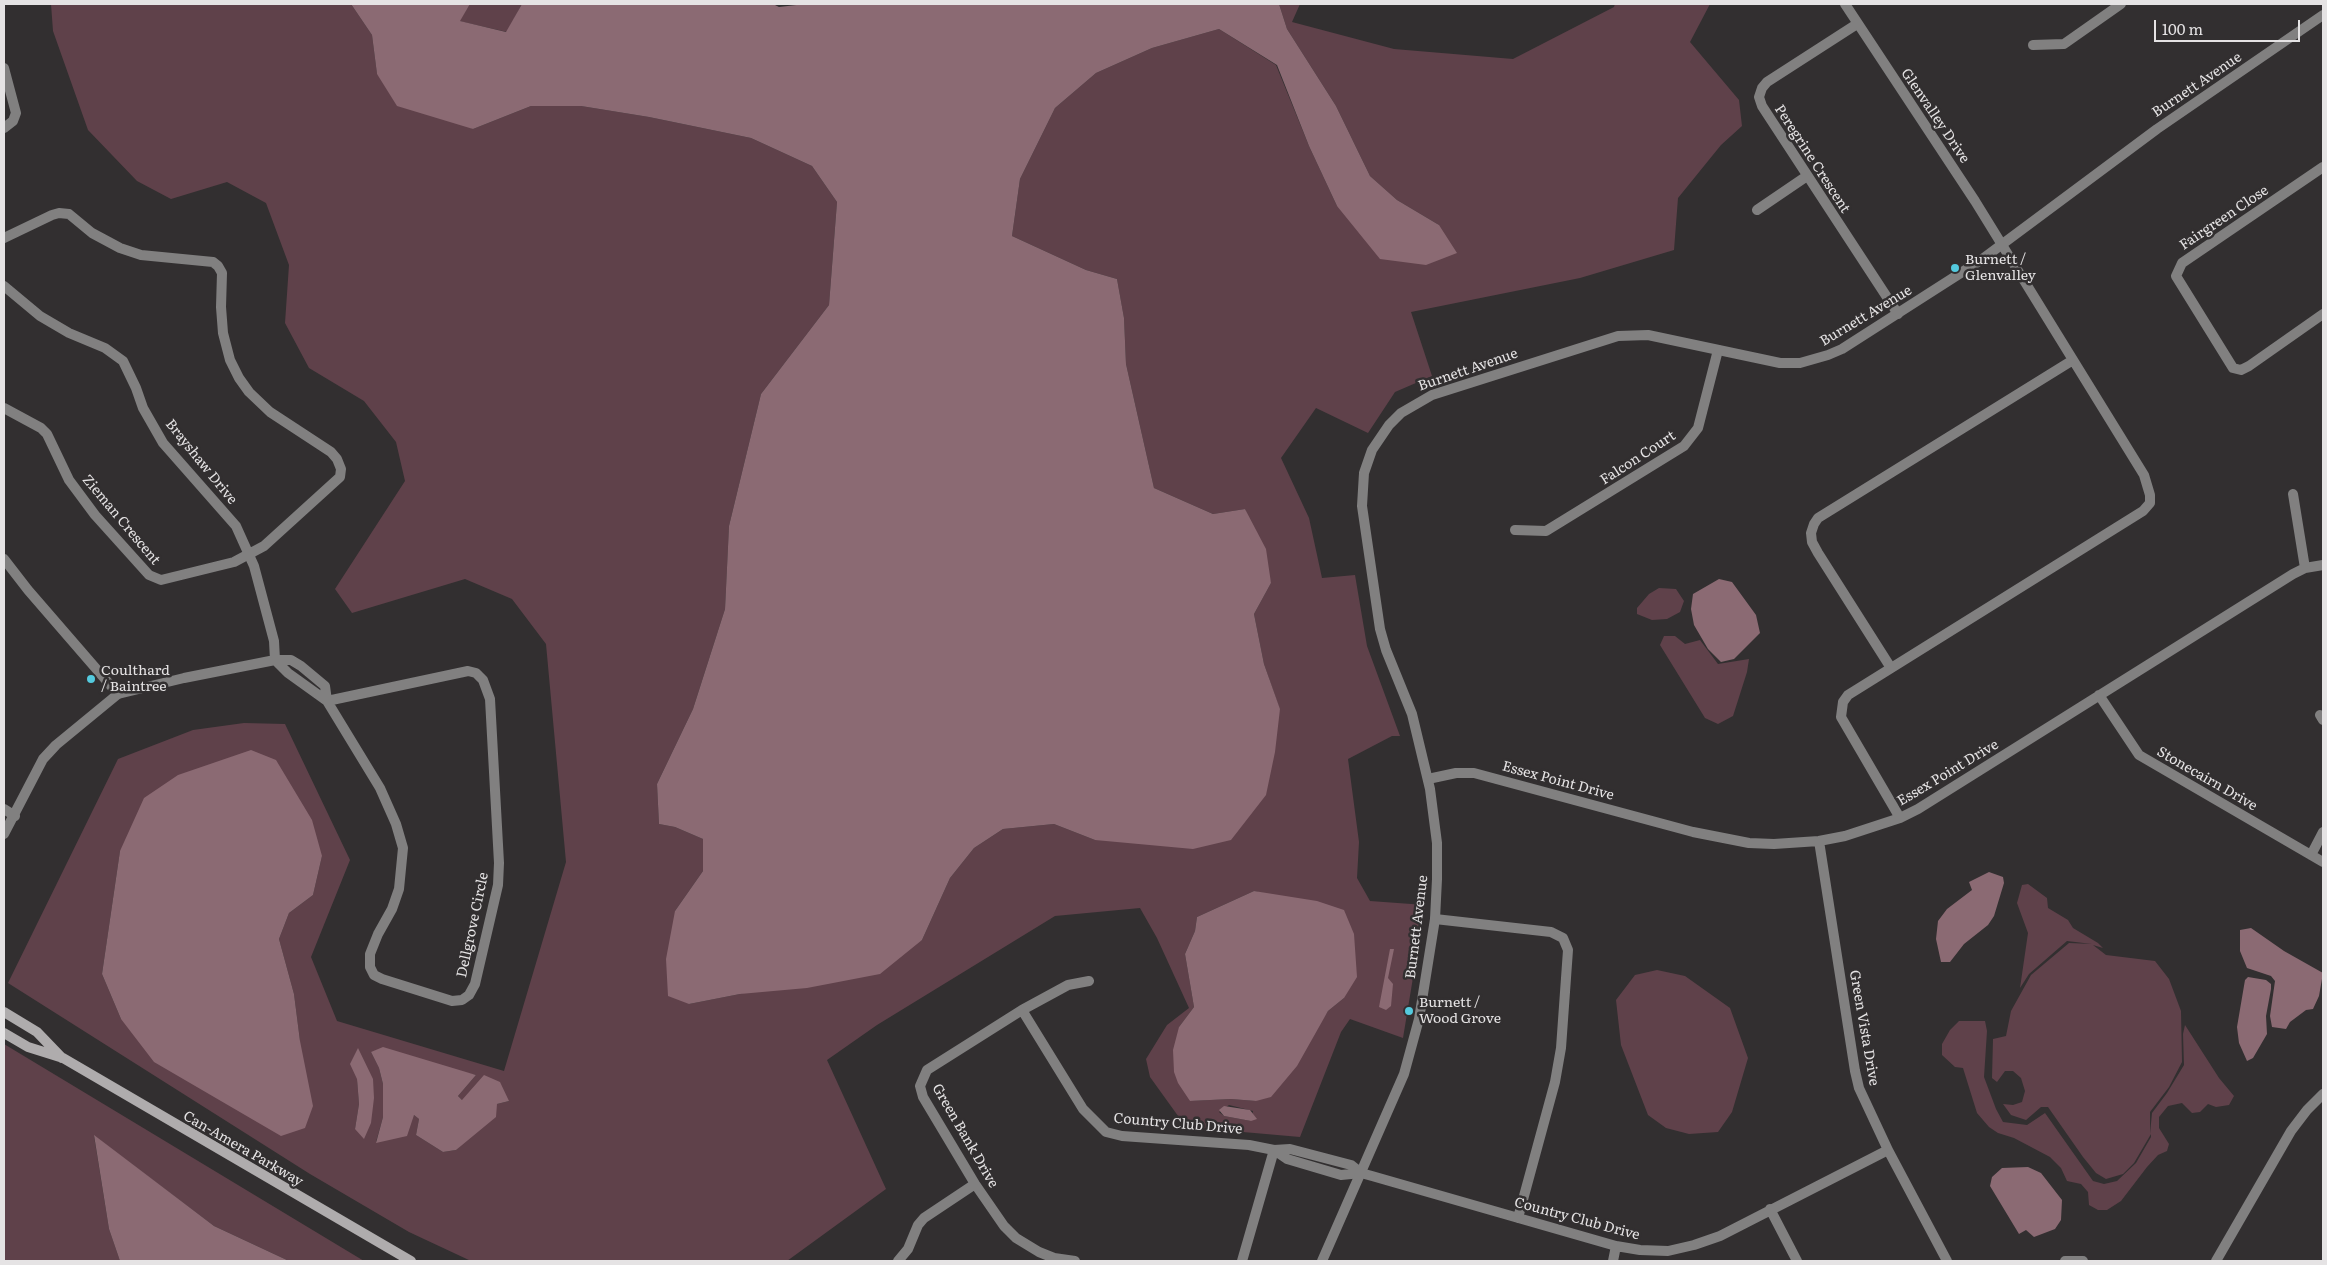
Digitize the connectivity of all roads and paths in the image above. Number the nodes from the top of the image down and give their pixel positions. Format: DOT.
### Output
graph roads {
  1 [pos="1845,4"];
  2 [pos="2120,4"];
  3 [pos="2323,15"];
  4 [pos="1858,24"];
  5 [pos="2033,45"];
  6 [pos="4,68"];
  7 [pos="4,128"];
  8 [pos="2323,167"];
  9 [pos="1807,176"];
  10 [pos="1757,210"];
  11 [pos="4,238"];
  12 [pos="2001,244"];
  13 [pos="4,286"];
  14 [pos="1898,314"];
  15 [pos="2323,314"];
  16 [pos="1718,350"];
  17 [pos="2073,360"];
  18 [pos="4,408"];
  19 [pos="2293,494"];
  20 [pos="1515,530"];
  21 [pos="250,554"];
  22 [pos="4,559"];
  23 [pos="2323,565"];
  24 [pos="2305,568"];
  25 [pos="275,660"];
  26 [pos="1890,668"];
  27 [pos="118,694"];
  28 [pos="2099,695"];
  29 [pos="327,701"];
  30 [pos="1428,779"];
  31 [pos="4,809"];
  32 [pos="15,816"];
  33 [pos="1900,818"];
  34 [pos="2323,832"];
  35 [pos="4,834"];
  36 [pos="1819,841"];
  37 [pos="2311,855"];
  38 [pos="2323,862"];
  39 [pos="1434,919"];
  40 [pos="1089,981"];
  41 [pos="1022,1010"];
  42 [pos="4,1012"];
  43 [pos="4,1032"];
  44 [pos="63,1058"];
  45 [pos="2323,1094"];
  46 [pos="1274,1150"];
  47 [pos="1888,1150"];
  48 [pos="1362,1173"];
  49 [pos="976,1184"];
  50 [pos="1770,1209"];
  51 [pos="1518,1218"];
  52 [pos="1616,1246"];
  53 [pos="411,1261"];
  54 [pos="898,1261"];
  55 [pos="1075,1261"];
  56 [pos="1242,1261"];
  57 [pos="1322,1261"];
  58 [pos="1613,1261"];
  59 [pos="1797,1261"];
  60 [pos="1947,1261"];
  61 [pos="2065,1261"];
  62 [pos="2083,1261"];
  63 [pos="2216,1261"];
  1 -- 4 [label="street, Glenvalley Drive"];
  2 -- 5 [label="street"];
  3 -- 12 [label="street, Burnett Avenue"];
  4 -- 9 [label="street, Peregrine Crescent"];
  4 -- 12 [label="street, Glenvalley Drive"];
  6 -- 7 [label="street"];
  8 -- 15 [label="street, Fairgreen Close"];
  9 -- 10 [label="street"];
  9 -- 14 [label="street, Peregrine Crescent"];
  11 -- 21 [label="street"];
  12 -- 14 [label="street, Burnett Avenue"];
  12 -- 17 [label="street, Glenvalley Drive"];
  13 -- 21 [label="street, Brayshaw Drive"];
  14 -- 16 [label="street, Burnett Avenue"];
  16 -- 20 [label="street, Falcon Court"];
  16 -- 30 [label="street, Burnett Avenue"];
  17 -- 26 [label="street, Glenvalley Drive"];
  17 -- 26 [label="street"];
  18 -- 21 [label="street, Zieman Crescent"];
  19 -- 24 [label="street"];
  21 -- 25 [label="street, Brayshaw Drive"];
  22 -- 27 [label="street"];
  23 -- 24 [label="street, Essex Point Drive"];
  24 -- 28 [label="street, Essex Point Drive"];
  25 -- 27 [label="street"];
  25 -- 29 [label="street, Dellgrove Circle"];
  26 -- 33 [label="street"];
  27 -- 32 [label="street"];
  28 -- 33 [label="street, Essex Point Drive"];
  28 -- 37 [label="street, Stonecairn Drive"];
  29 -- 29 [label="street, Dellgrove Circle"];
  30 -- 36 [label="street, Essex Point Drive"];
  30 -- 39 [label="street, Burnett Avenue"];
  31 -- 32 [label="street"];
  32 -- 35 [label="street"];
  33 -- 36 [label="street, Essex Point Drive"];
  34 -- 37 [label="street"];
  36 -- 47 [label="street, Green Vista Drive"];
  37 -- 38 [label="street, Stonecairn Drive"];
  39 -- 48 [label="street, Burnett Avenue"];
  39 -- 51 [label="street"];
  40 -- 41 [label="street, Green Bank Drive"];
  41 -- 46 [label="street, Country Club Drive"];
  41 -- 49 [label="street, Green Bank Drive"];
  42 -- 44 [label="main road, Can-Amera Parkway"];
  43 -- 44 [label="main road, Can-Amera Parkway"];
  44 -- 53 [label="main road, Can-Amera Parkway"];
  45 -- 63 [label="street"];
  46 -- 48 [label="street, Country Club Drive"];
  46 -- 56 [label="street"];
  47 -- 50 [label="street, Country Club Drive"];
  47 -- 60 [label="street, Green Vista Drive"];
  48 -- 51 [label="street, Country Club Drive"];
  48 -- 57 [label="street, Burnett Avenue"];
  49 -- 54 [label="street"];
  49 -- 55 [label="street, Green Bank Drive"];
  50 -- 52 [label="street, Country Club Drive"];
  50 -- 59 [label="street"];
  51 -- 52 [label="street, Country Club Drive"];
  52 -- 58 [label="street"];
  61 -- 62 [label="street"];
}
